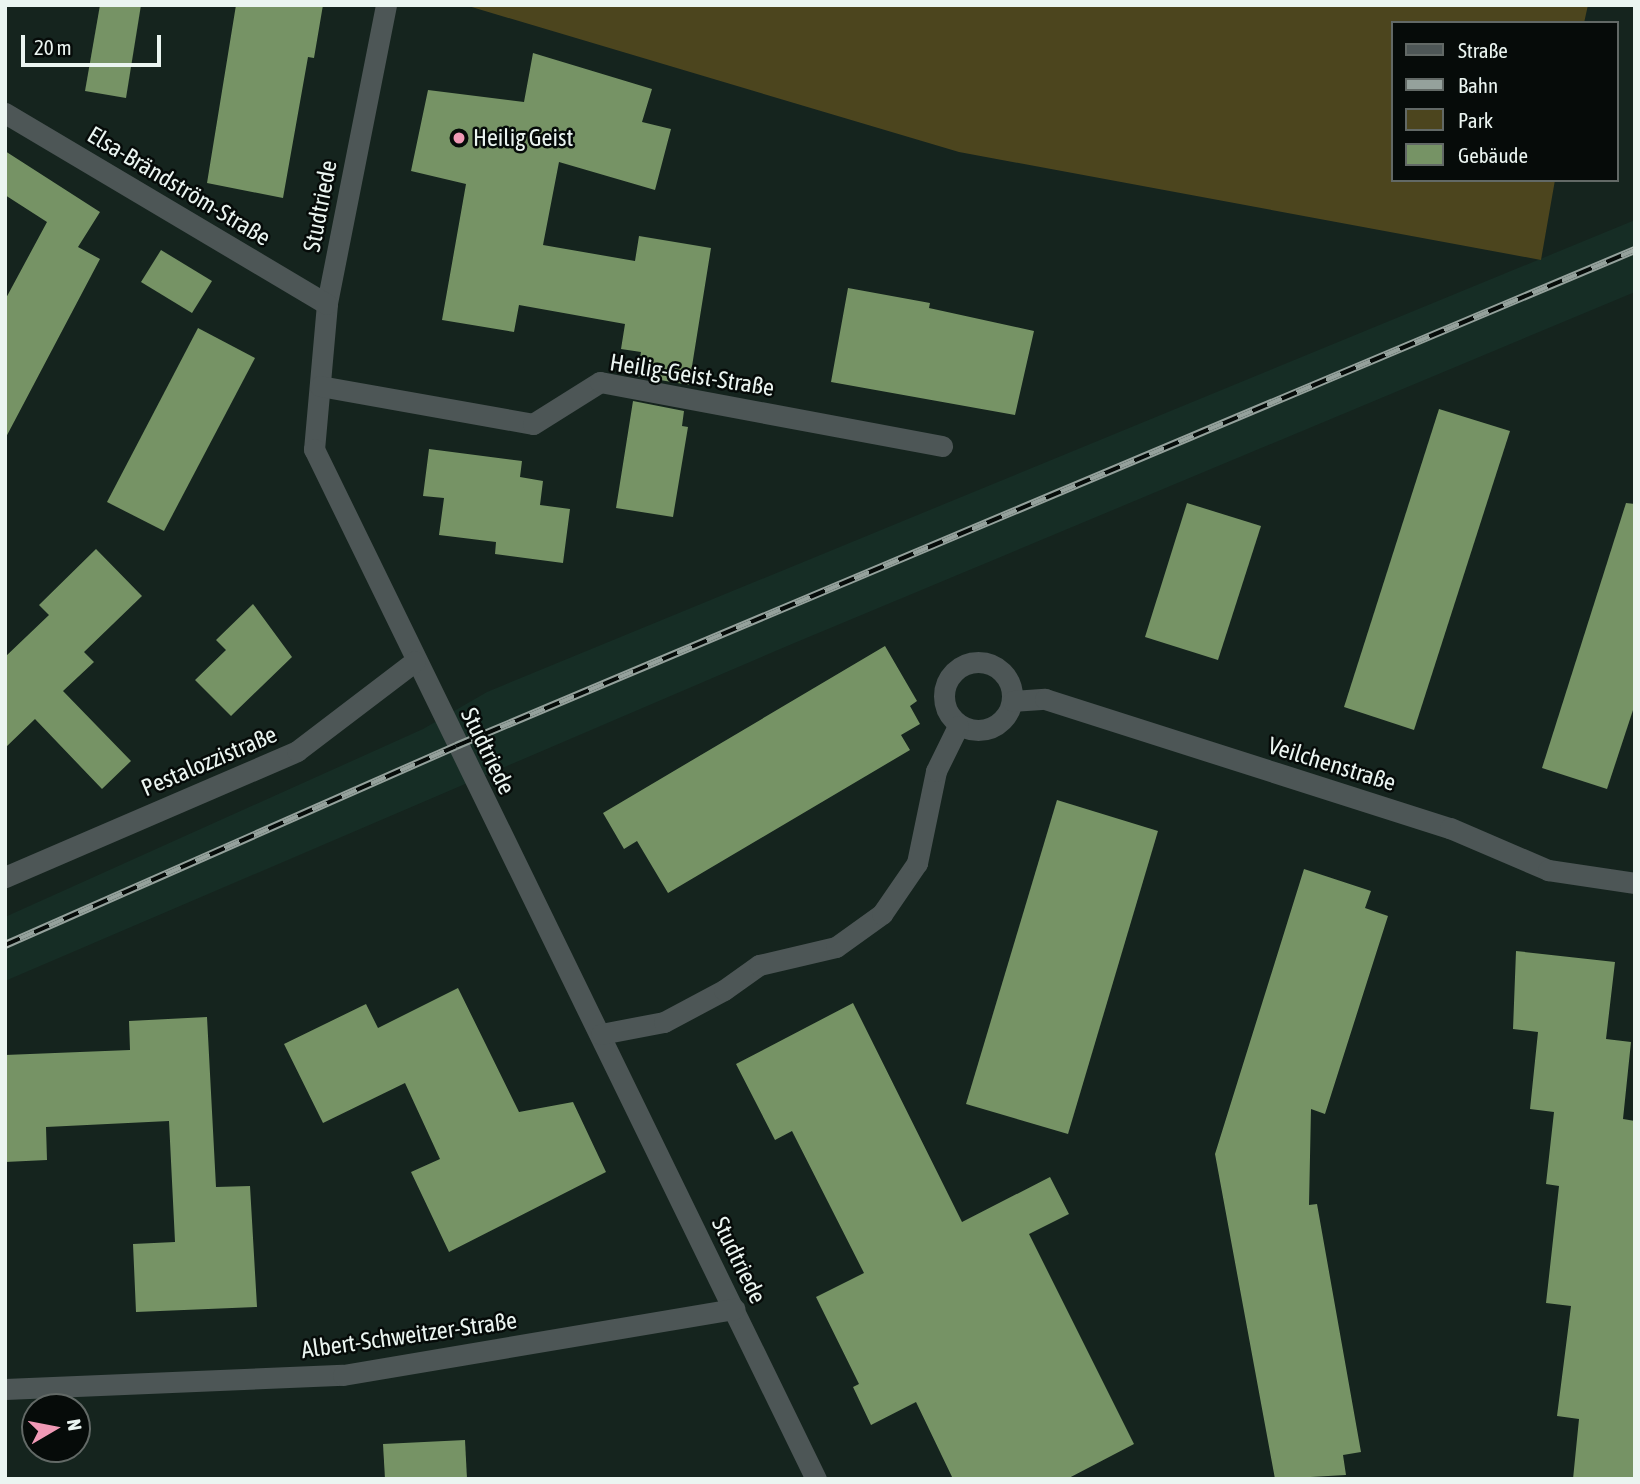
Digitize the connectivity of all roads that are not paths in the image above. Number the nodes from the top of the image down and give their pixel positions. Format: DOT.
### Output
graph roads {
  1 [pos="386,5"];
  2 [pos="5,113"];
  3 [pos="327,304"];
  4 [pos="320,386"];
  5 [pos="942,446"];
  6 [pos="415,661"];
  7 [pos="1013,701"];
  8 [pos="958,726"];
  9 [pos="5,877"];
  10 [pos="1635,883"];
  11 [pos="601,1034"];
  12 [pos="734,1309"];
  13 [pos="5,1389"];
  14 [pos="816,1479"];
  1 -- 3 [label="street, Studtriede"];
  2 -- 3 [label="street, Elsa-Brändström-Straße"];
  3 -- 4 [label="street, Studtriede"];
  4 -- 5 [label="street, Heilig-Geist-Straße"];
  4 -- 6 [label="street, Studtriede"];
  6 -- 9 [label="street, Pestalozzistraße"];
  6 -- 11 [label="street, Studtriede"];
  7 -- 8 [label="street"];
  7 -- 8 [label="street"];
  7 -- 10 [label="street, Veilchenstraße"];
  8 -- 11 [label="street"];
  11 -- 12 [label="street, Studtriede"];
  12 -- 13 [label="street, Albert-Schweitzer-Straße"];
  12 -- 14 [label="street, Studtriede"];
}
